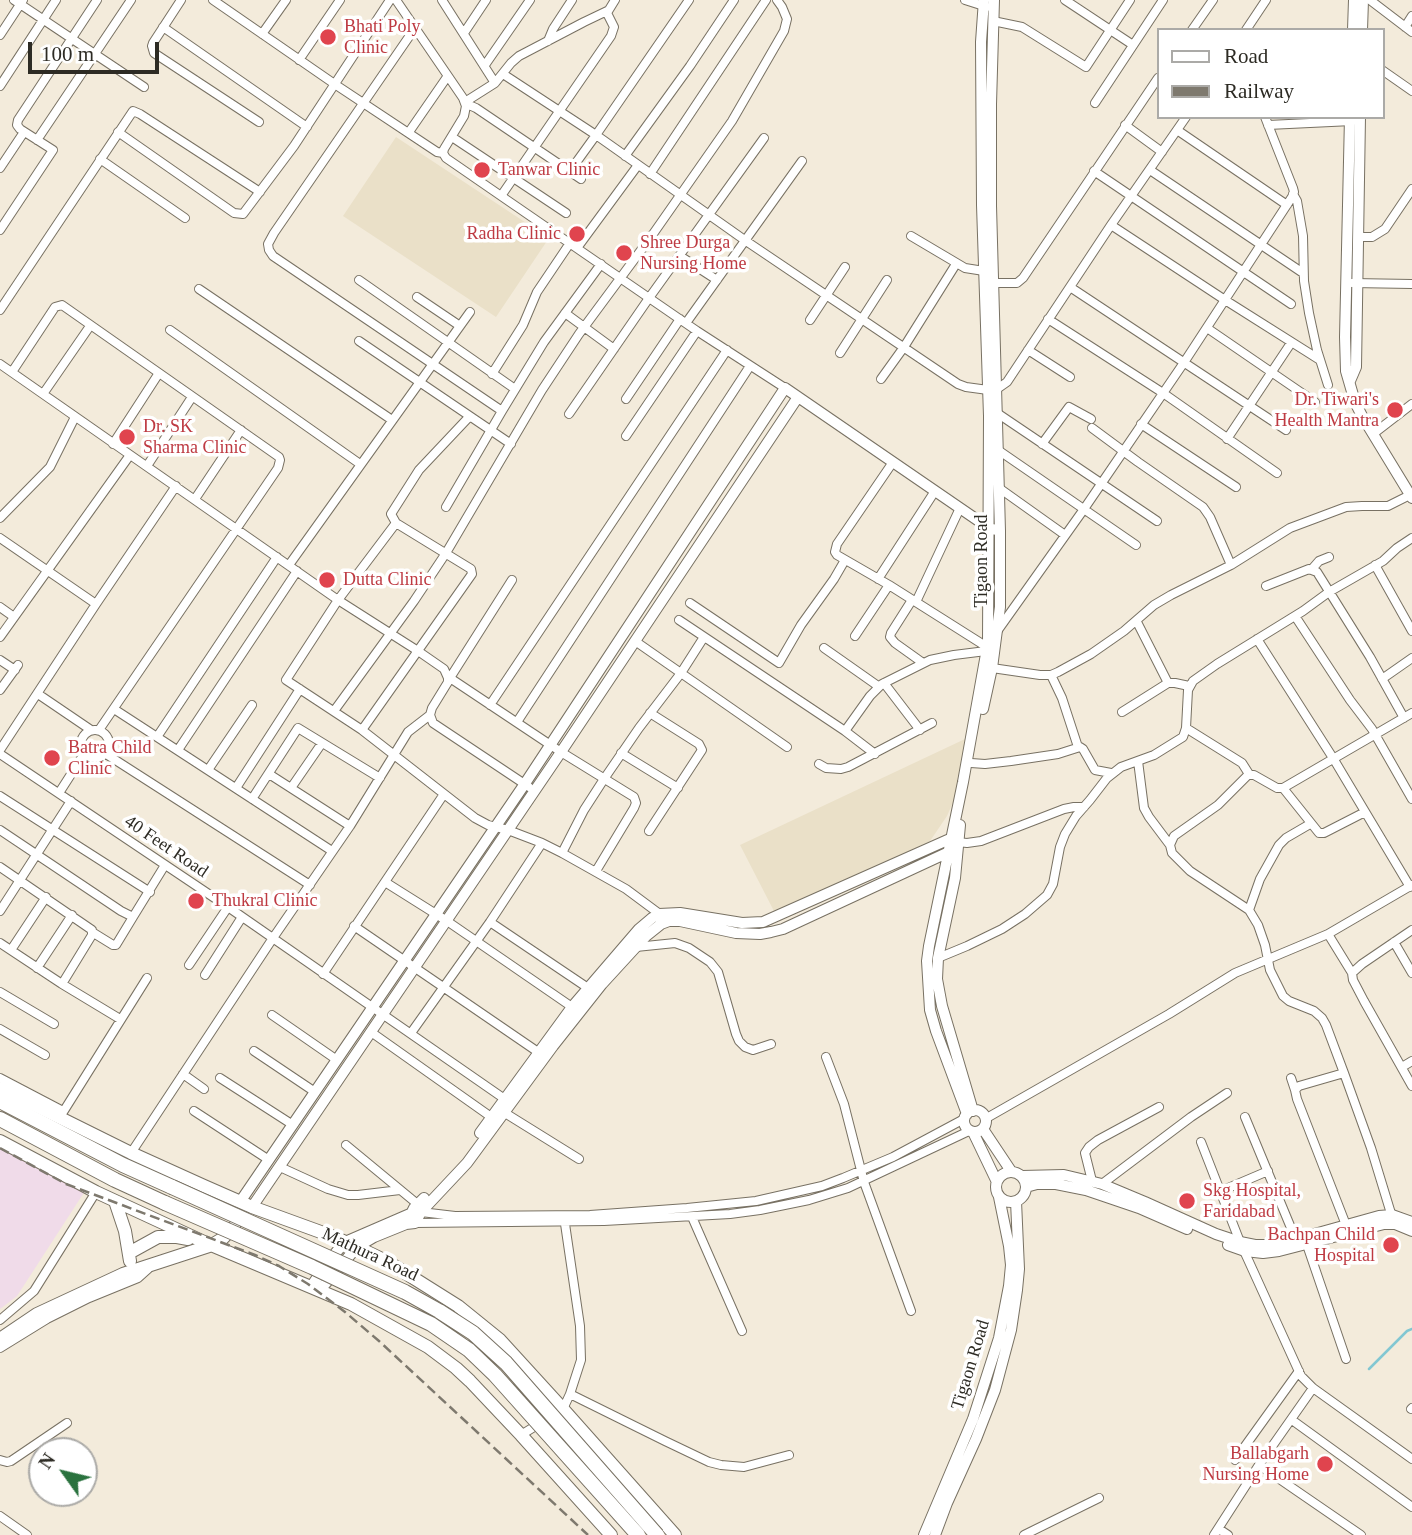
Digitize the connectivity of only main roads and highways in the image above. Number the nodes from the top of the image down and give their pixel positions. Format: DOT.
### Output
graph roads {
  1 [pos="0,1088"];
  2 [pos="0,1101"];
  3 [pos="0,1119"];
  4 [pos="0,1142"];
  5 [pos="198,1184"];
  6 [pos="115,1201"];
  7 [pos="246,1205"];
  8 [pos="286,1220"];
  9 [pos="176,1229"];
  10 [pos="205,1246"];
  11 [pos="129,1253"];
  12 [pos="265,1268"];
  13 [pos="127,1273"];
  14 [pos="0,1339"];
  15 [pos="611,1535"];
  16 [pos="638,1535"];
  17 [pos="657,1535"];
  18 [pos="675,1535"];
  1 -- 5 [label="main road"];
  2 -- 17 [label="highway, Mathura Road, bridge"];
  3 -- 16 [label="highway, Mathura Road, bridge"];
  4 -- 6 [label="main road"];
  5 -- 7 [label="main road"];
  5 -- 9 [label="main road"];
  6 -- 9 [label="main road"];
  6 -- 11 [label="main road"];
  7 -- 8 [label="main road"];
  7 -- 10 [label="main road"];
  8 -- 12 [label="main road"];
  8 -- 18 [label="main road"];
  9 -- 10 [label="main road"];
  10 -- 11 [label="main road"];
  10 -- 12 [label="main road"];
  10 -- 13 [label="main road"];
  11 -- 13 [label="main road"];
  12 -- 15 [label="main road"];
  13 -- 14 [label="main road"];
}
